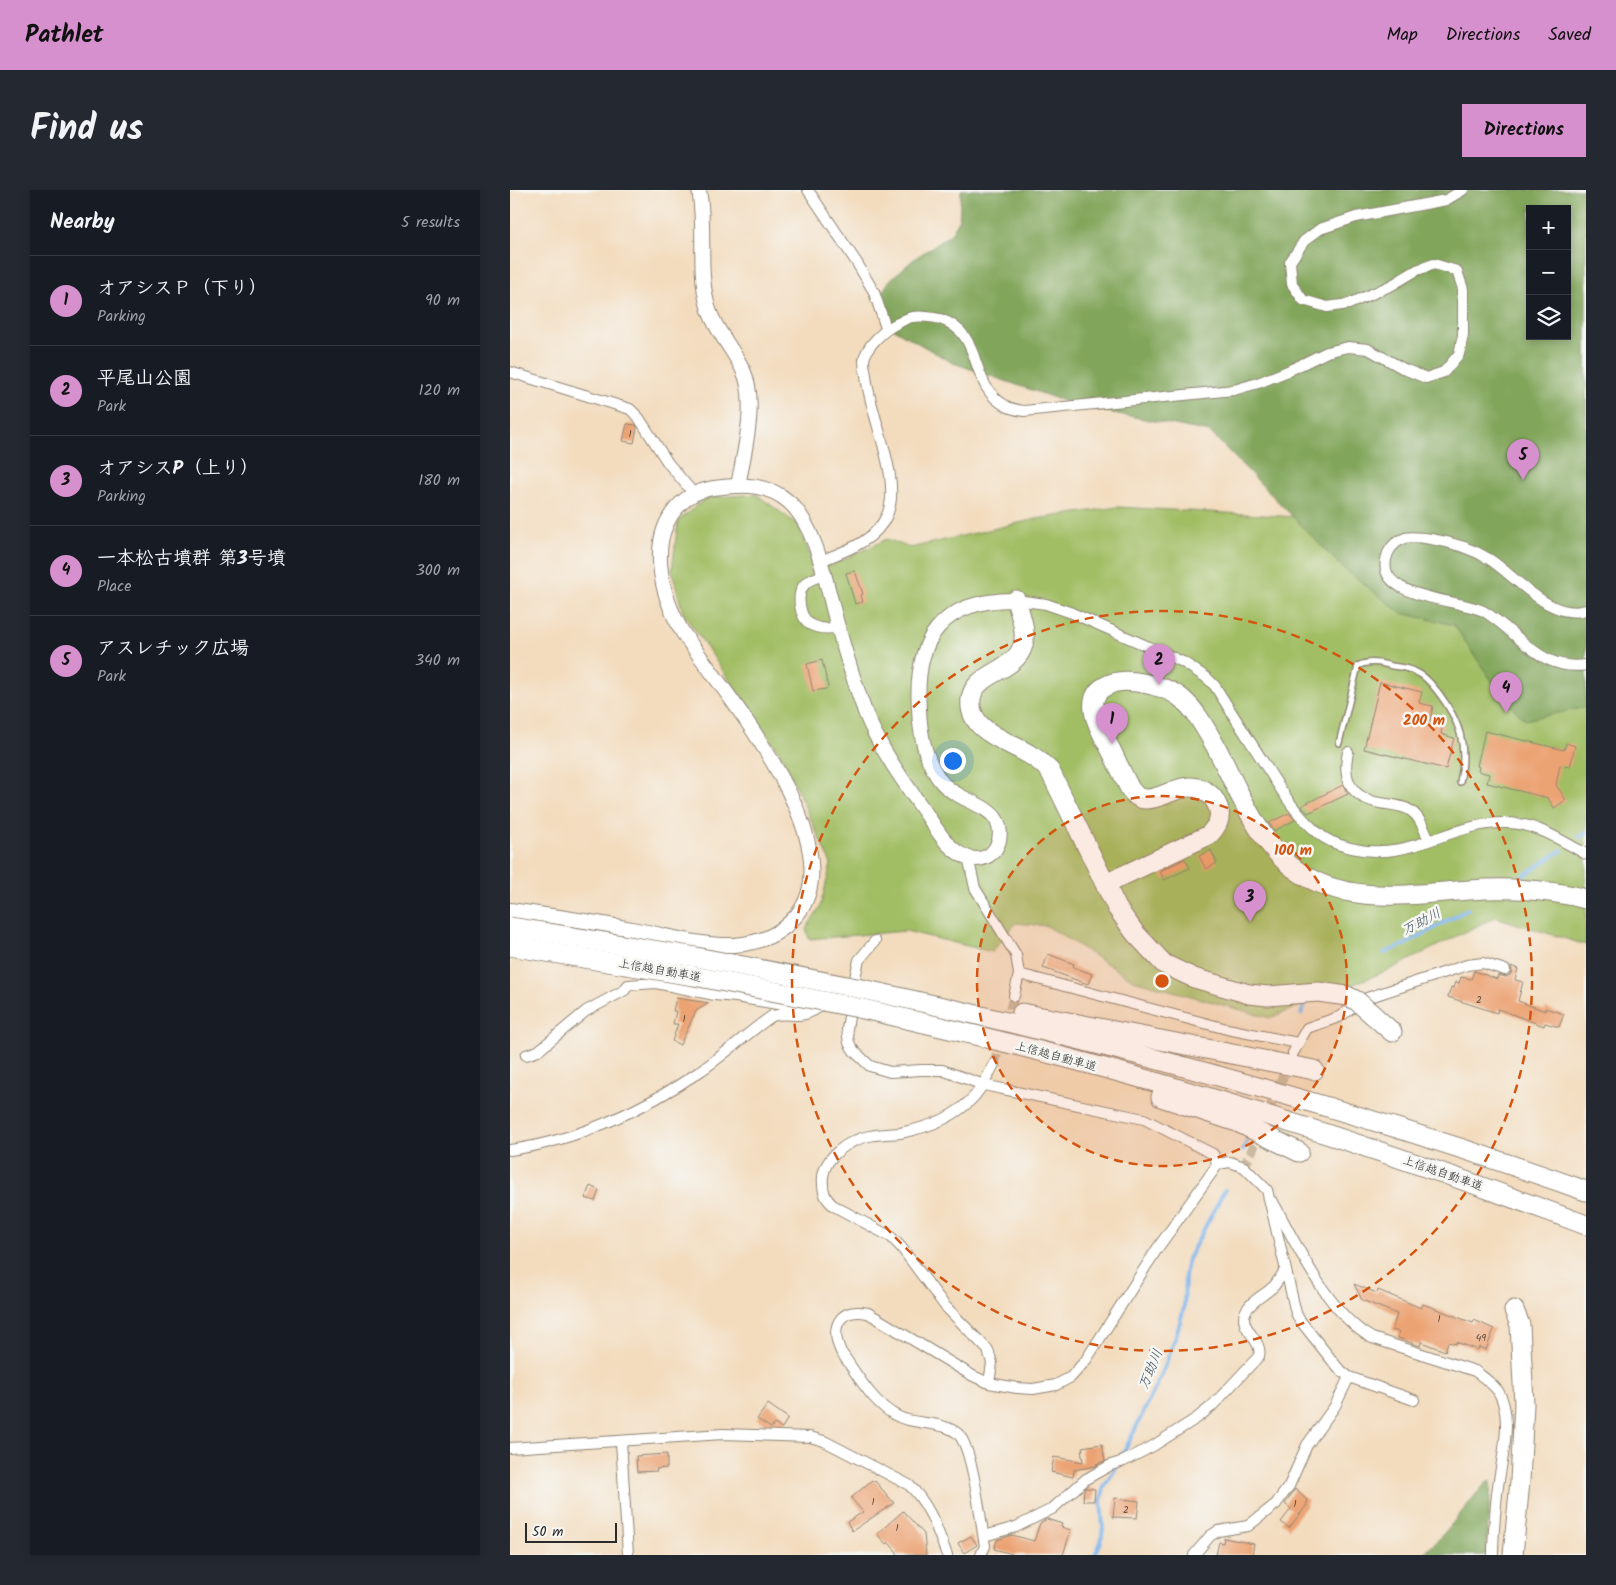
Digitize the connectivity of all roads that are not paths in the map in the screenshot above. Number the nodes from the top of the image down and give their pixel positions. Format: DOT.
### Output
graph roads {
  1 [pos="699,190"];
  2 [pos="808,190"];
  3 [pos="1463,190"];
  4 [pos="886,328"];
  5 [pos="510,372"];
  6 [pos="738,486"];
  7 [pos="694,494"];
  8 [pos="820,561"];
  9 [pos="824,576"];
  10 [pos="1016,600"];
  11 [pos="1586,610"];
  12 [pos="838,627"];
  13 [pos="1586,665"];
  14 [pos="1339,743"];
  15 [pos="1348,752"];
  16 [pos="1460,782"];
  17 [pos="1429,840"];
  18 [pos="1586,854"];
  19 [pos="968,857"];
  20 [pos="1105,884"];
  21 [pos="1586,899"];
  22 [pos="510,910"];
  23 [pos="510,927"];
  24 [pos="875,941"];
  25 [pos="510,946"];
  26 [pos="1505,970"];
  27 [pos="1019,974"];
  28 [pos="859,990"];
  29 [pos="1014,996"];
  30 [pos="813,1011"];
  31 [pos="1392,1032"];
  32 [pos="973,1034"];
  33 [pos="1298,1043"];
  34 [pos="1293,1053"];
  35 [pos="526,1055"];
  36 [pos="994,1064"];
  37 [pos="1314,1070"];
  38 [pos="984,1084"];
  39 [pos="510,1150"];
  40 [pos="1299,1152"];
  41 [pos="1218,1164"];
  42 [pos="1266,1190"];
  43 [pos="1586,1192"];
  44 [pos="1586,1225"];
  45 [pos="1285,1270"];
  46 [pos="1514,1310"];
  47 [pos="1349,1377"];
  48 [pos="989,1383"];
  49 [pos="1414,1400"];
  50 [pos="621,1441"];
  51 [pos="510,1448"];
  52 [pos="984,1536"];
  53 [pos="628,1555"];
  54 [pos="947,1555"];
  55 [pos="981,1555"];
  56 [pos="1194,1555"];
  57 [pos="1493,1555"];
  58 [pos="1513,1555"];
  1 -- 6 [label="street"];
  2 -- 4 [label="street"];
  3 -- 4 [label="street"];
  4 -- 8 [label="street"];
  5 -- 7 [label="street"];
  6 -- 7 [label="street"];
  6 -- 8 [label="street"];
  7 -- 22 [label="street"];
  8 -- 9 [label="street"];
  9 -- 12 [label="street"];
  9 -- 12 [label="street"];
  10 -- 17 [label="street"];
  10 -- 19 [label="street"];
  10 -- 20 [label="highway"];
  11 -- 13 [label="street"];
  12 -- 19 [label="street"];
  14 -- 16 [label="lane"];
  15 -- 17 [label="street"];
  17 -- 18 [label="street"];
  19 -- 27 [label="street"];
  20 -- 21 [label="highway"];
  20 -- 31 [label="highway, bridge"];
  23 -- 28 [label="highway, 上信越自動車道, bridge"];
  24 -- 28 [label="street"];
  25 -- 28 [label="highway, 上信越自動車道, bridge"];
  26 -- 33 [label="street"];
  27 -- 29 [label="street"];
  27 -- 33 [label="street"];
  28 -- 30 [label="street"];
  28 -- 32 [label="highway, 上信越自動車道"];
  28 -- 37 [label="highway"];
  28 -- 38 [label="street"];
  28 -- 43 [label="highway, 上信越自動車道"];
  30 -- 35 [label="street"];
  30 -- 39 [label="street"];
  32 -- 40 [label="highway"];
  32 -- 44 [label="highway, 上信越自動車道"];
  33 -- 34 [label="street"];
  36 -- 38 [label="street"];
  38 -- 41 [label="street"];
  38 -- 48 [label="street"];
  41 -- 42 [label="street"];
  41 -- 48 [label="street"];
  42 -- 45 [label="street"];
  42 -- 57 [label="street"];
  45 -- 47 [label="street"];
  45 -- 52 [label="street"];
  46 -- 58 [label="highway"];
  47 -- 49 [label="street"];
  47 -- 56 [label="street"];
  48 -- 52 [label="street"];
  50 -- 51 [label="street"];
  50 -- 53 [label="street"];
  50 -- 54 [label="street"];
  52 -- 55 [label="street"];
}
